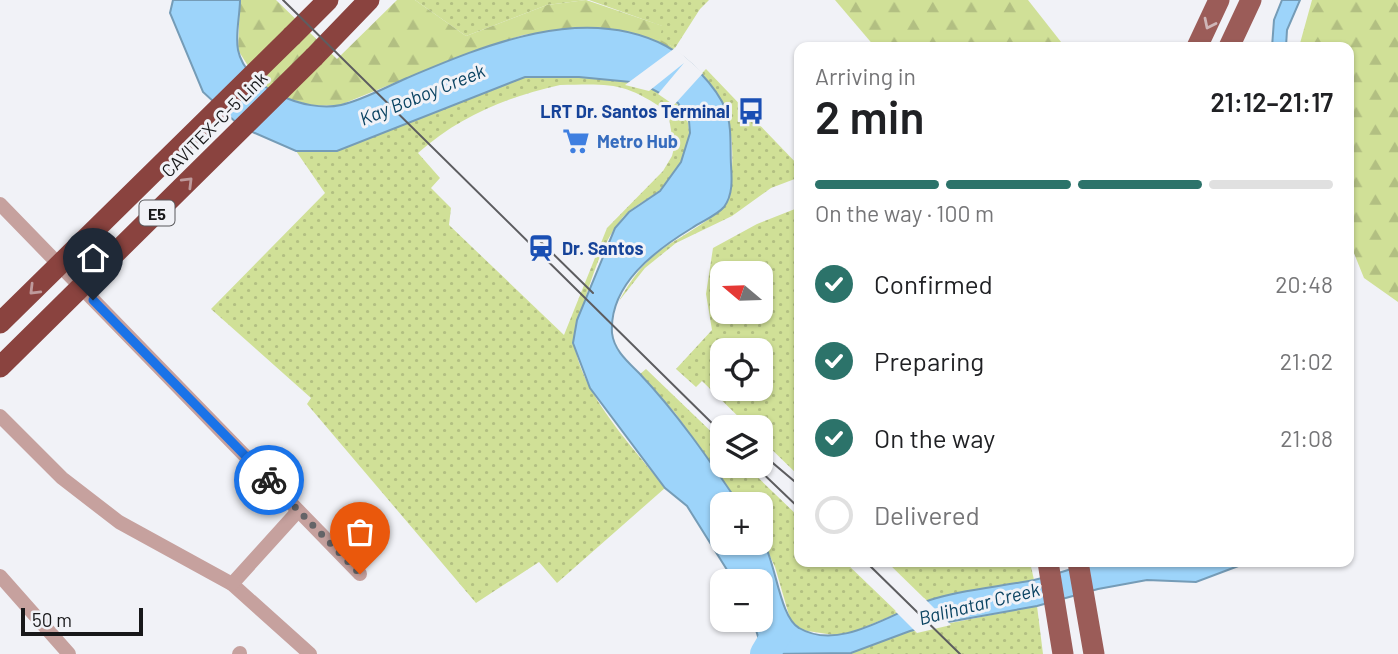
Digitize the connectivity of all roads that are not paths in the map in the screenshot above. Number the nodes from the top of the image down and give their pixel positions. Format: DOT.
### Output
graph roads {
  1 [pos="328,0"];
  2 [pos="369,0"];
  3 [pos="1219,0"];
  4 [pos="1251,0"];
  5 [pos="1199,42"];
  6 [pos="1231,42"];
  7 [pos="0,204"];
  8 [pos="0,323"];
  9 [pos="0,367"];
  10 [pos="0,416"];
  11 [pos="298,511"];
  12 [pos="1049,567"];
  13 [pos="1079,567"];
  14 [pos="360,574"];
  15 [pos="0,576"];
  16 [pos="232,584"];
  17 [pos="69,654"];
  18 [pos="310,654"];
  19 [pos="1063,654"];
  20 [pos="1094,654"];
  1 -- 8 [label="highway, CAVITEX–C-5 Link / E5, one-way, bridge"];
  9 -- 2 [label="highway, CAVITEX–C-5 Link / E5, one-way, bridge"];
  3 -- 5 [label="main road, one-way"];
  4 -- 6 [label="main road"];
  7 -- 11 [label="street"];
  10 -- 16 [label="street"];
  11 -- 14 [label="street"];
  11 -- 16 [label="street"];
  12 -- 19 [label="main road"];
  13 -- 20 [label="main road"];
  15 -- 17 [label="street"];
  16 -- 18 [label="street"];
}
